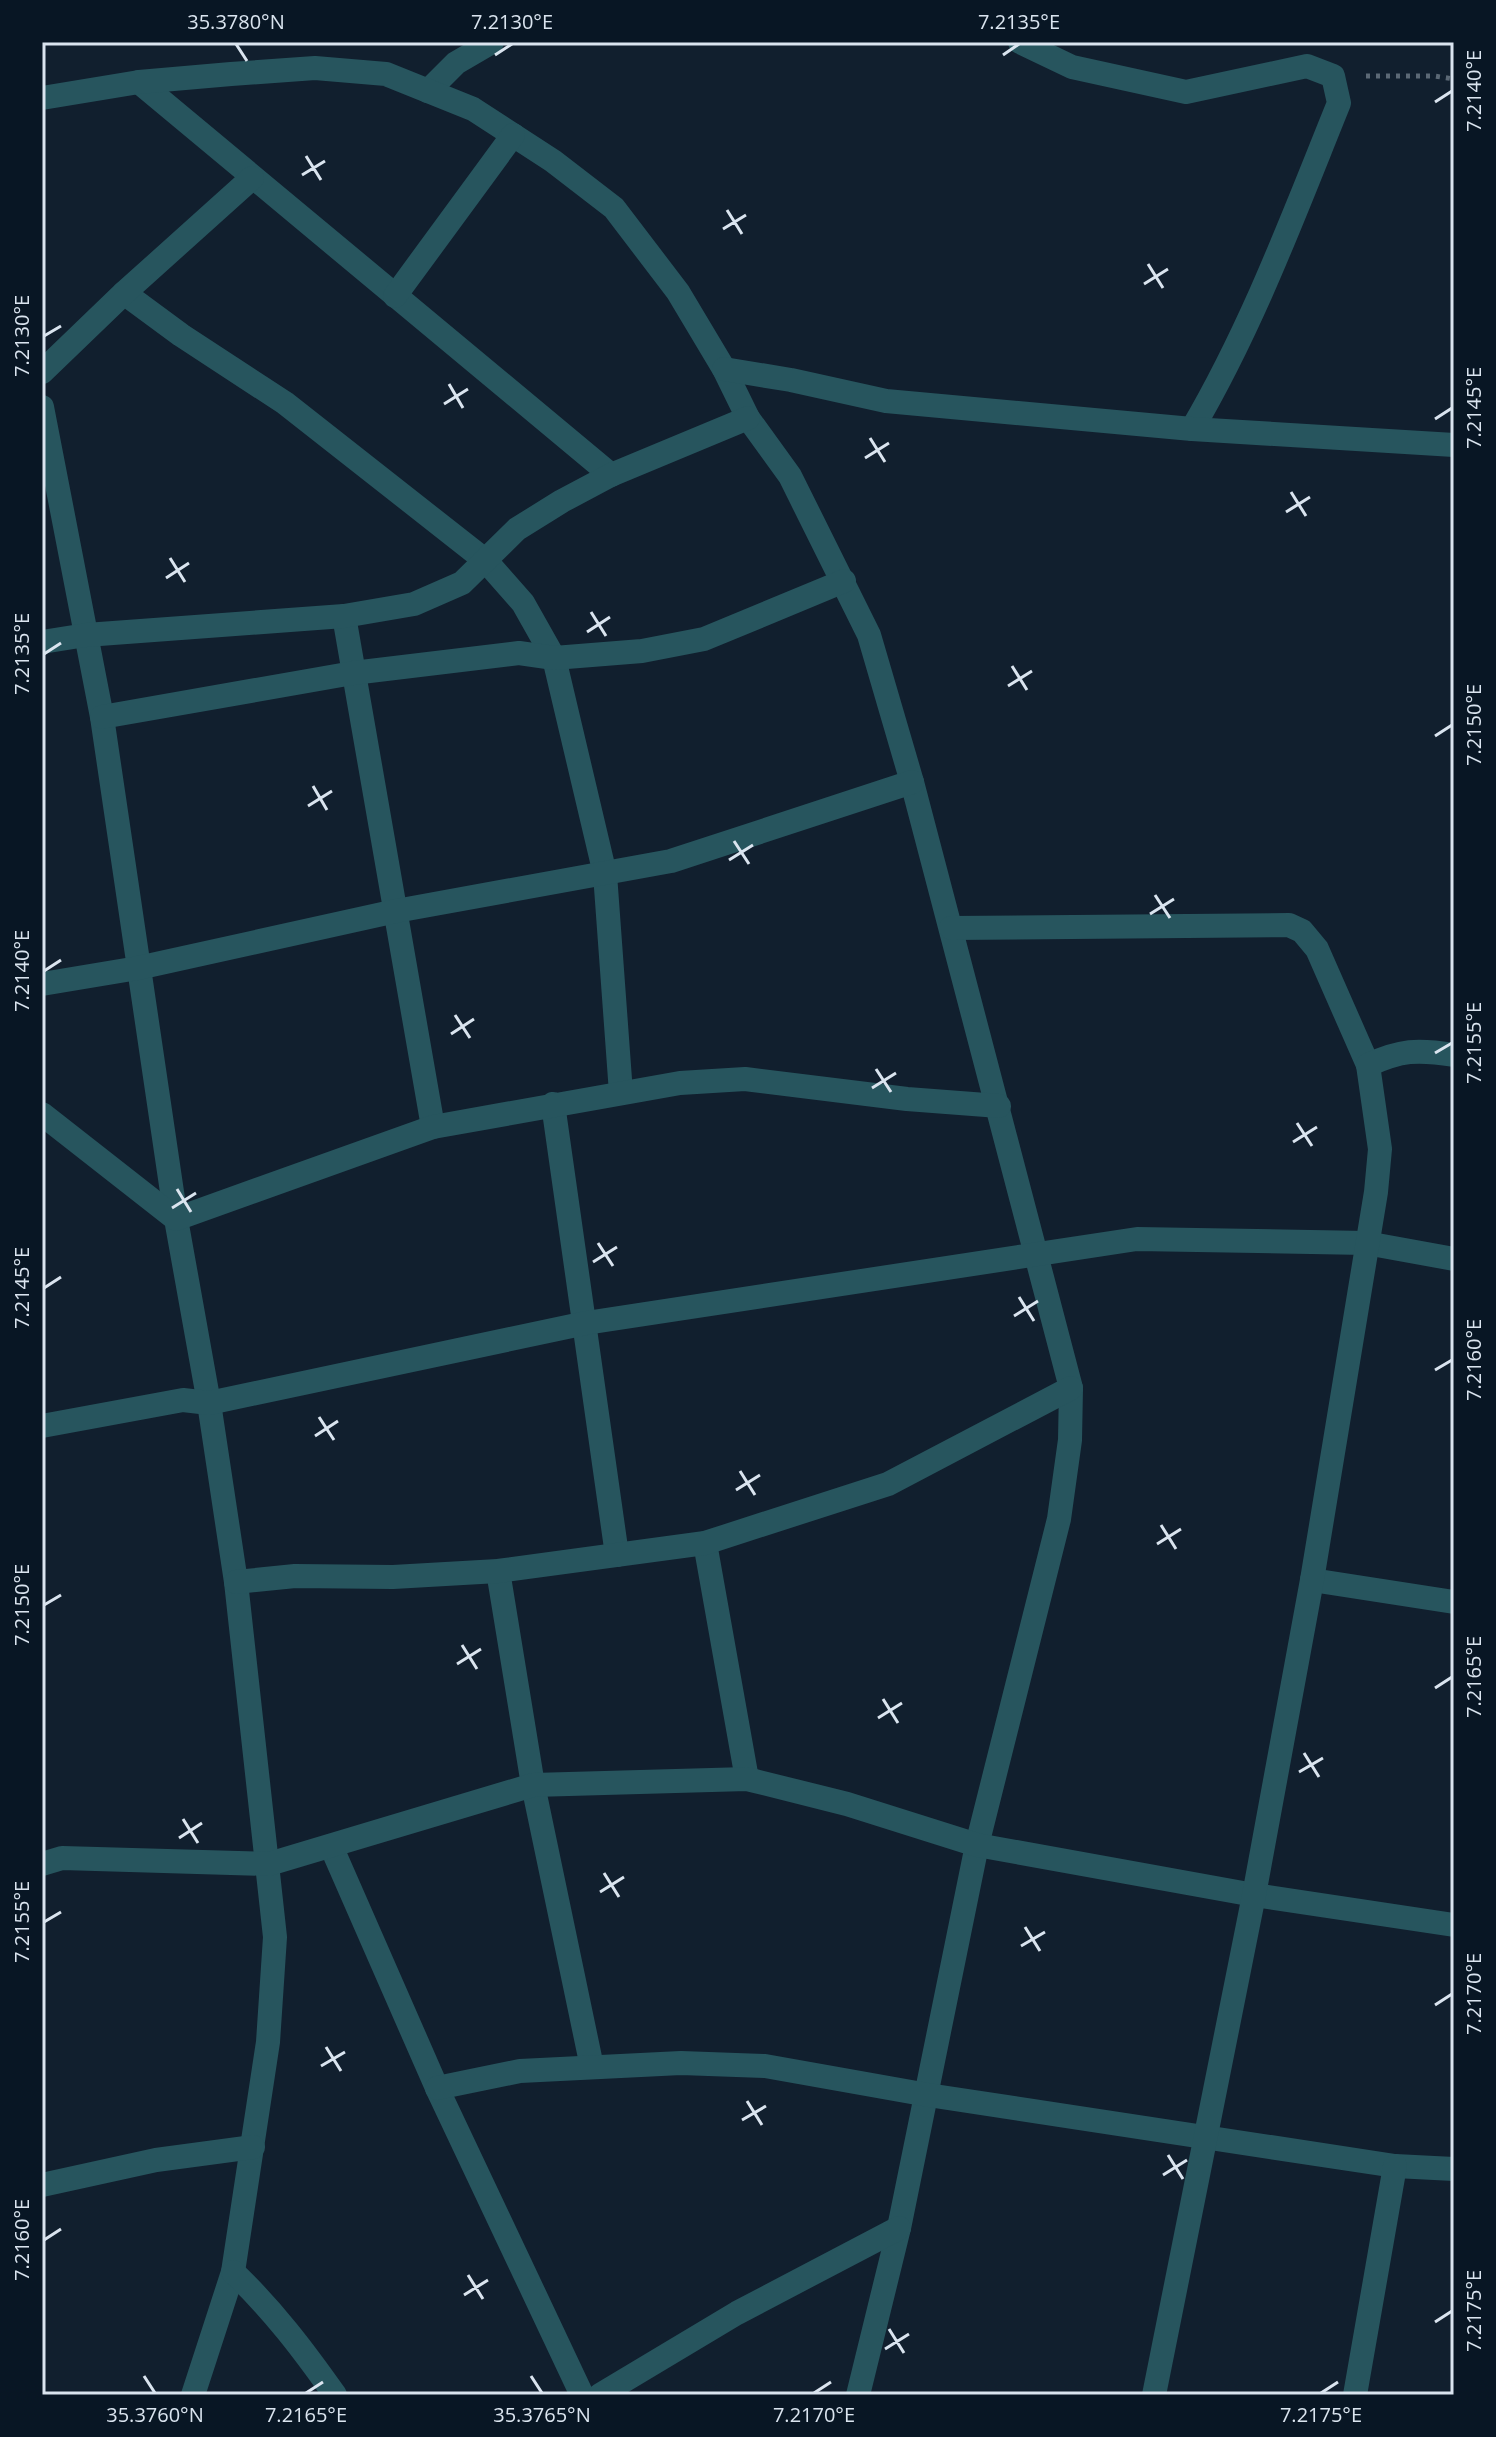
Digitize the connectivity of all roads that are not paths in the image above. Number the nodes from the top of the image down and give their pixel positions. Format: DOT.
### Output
graph roads {
  1 [pos="492,42"];
  2 [pos="1020,42"];
  3 [pos="139,82"];
  4 [pos="428,91"];
  5 [pos="42,98"];
  6 [pos="513,135"];
  7 [pos="252,178"];
  8 [pos="124,293"];
  9 [pos="395,296"];
  10 [pos="724,369"];
  11 [pos="42,372"];
  12 [pos="42,407"];
  13 [pos="748,418"];
  14 [pos="1192,429"];
  15 [pos="1454,445"];
  16 [pos="611,475"];
  17 [pos="486,561"];
  18 [pos="844,581"];
  19 [pos="344,616"];
  20 [pos="86,635"];
  21 [pos="42,642"];
  22 [pos="554,658"];
  23 [pos="353,673"];
  24 [pos="102,717"];
  25 [pos="912,782"];
  26 [pos="605,874"];
  27 [pos="396,911"];
  28 [pos="951,928"];
  29 [pos="138,968"];
  30 [pos="42,984"];
  31 [pos="1454,1055"];
  32 [pos="1368,1065"];
  33 [pos="621,1093"];
  34 [pos="553,1104"];
  35 [pos="999,1106"];
  36 [pos="42,1114"];
  37 [pos="433,1127"];
  38 [pos="176,1219"];
  39 [pos="1366,1243"];
  40 [pos="1038,1255"];
  41 [pos="1454,1259"];
  42 [pos="586,1323"];
  43 [pos="1071,1388"];
  44 [pos="209,1403"];
  45 [pos="42,1426"];
  46 [pos="705,1543"];
  47 [pos="617,1555"];
  48 [pos="498,1571"];
  49 [pos="1312,1580"];
  50 [pos="236,1582"];
  51 [pos="1454,1602"];
  52 [pos="747,1779"];
  53 [pos="533,1785"];
  54 [pos="977,1845"];
  55 [pos="331,1846"];
  56 [pos="49,1858"];
  57 [pos="269,1864"];
  58 [pos="1254,1895"];
  59 [pos="1454,1925"];
  60 [pos="592,2067"];
  61 [pos="437,2088"];
  62 [pos="928,2095"];
  63 [pos="1207,2137"];
  64 [pos="253,2147"];
  65 [pos="1395,2166"];
  66 [pos="1454,2169"];
  67 [pos="42,2185"];
  68 [pos="899,2228"];
  69 [pos="233,2272"];
  70 [pos="193,2395"];
  71 [pos="335,2395"];
  72 [pos="582,2395"];
  73 [pos="600,2395"];
  74 [pos="858,2395"];
  75 [pos="1154,2395"];
  76 [pos="1355,2395"];
  1 -- 4 [label="street"];
  2 -- 14 [label="street"];
  3 -- 4 [label="street"];
  3 -- 5 [label="street"];
  3 -- 7 [label="street"];
  4 -- 6 [label="street"];
  6 -- 9 [label="street"];
  6 -- 10 [label="street"];
  7 -- 8 [label="street"];
  7 -- 9 [label="street"];
  8 -- 11 [label="street"];
  8 -- 17 [label="street"];
  9 -- 16 [label="street"];
  10 -- 13 [label="street"];
  10 -- 14 [label="street"];
  12 -- 20 [label="street"];
  13 -- 16 [label="street"];
  13 -- 18 [label="street"];
  14 -- 15 [label="street"];
  16 -- 17 [label="street"];
  17 -- 19 [label="street"];
  17 -- 22 [label="street"];
  18 -- 22 [label="street"];
  18 -- 25 [label="street"];
  19 -- 20 [label="street"];
  19 -- 23 [label="street"];
  20 -- 21 [label="street"];
  20 -- 24 [label="street"];
  22 -- 23 [label="street"];
  22 -- 26 [label="street"];
  23 -- 24 [label="street"];
  23 -- 27 [label="street"];
  24 -- 29 [label="street"];
  25 -- 26 [label="street"];
  25 -- 28 [label="street"];
  26 -- 27 [label="street"];
  26 -- 33 [label="street"];
  27 -- 29 [label="street"];
  27 -- 37 [label="street"];
  28 -- 32 [label="street"];
  28 -- 35 [label="street"];
  29 -- 30 [label="street"];
  29 -- 38 [label="street"];
  31 -- 32 [label="street"];
  32 -- 39 [label="street"];
  33 -- 34 [label="street"];
  33 -- 35 [label="street"];
  34 -- 37 [label="street"];
  34 -- 42 [label="street"];
  35 -- 40 [label="street"];
  36 -- 38 [label="street"];
  37 -- 38 [label="street"];
  38 -- 44 [label="street"];
  39 -- 40 [label="street"];
  39 -- 41 [label="street"];
  39 -- 49 [label="street"];
  40 -- 42 [label="street"];
  40 -- 43 [label="street"];
  42 -- 44 [label="street"];
  42 -- 47 [label="street"];
  43 -- 46 [label="street"];
  43 -- 54 [label="street"];
  44 -- 45 [label="street"];
  44 -- 50 [label="street"];
  46 -- 47 [label="street"];
  46 -- 52 [label="street"];
  47 -- 48 [label="street"];
  48 -- 50 [label="street"];
  48 -- 53 [label="street"];
  49 -- 51 [label="street"];
  49 -- 58 [label="street"];
  50 -- 57 [label="street"];
  52 -- 53 [label="street"];
  52 -- 54 [label="street"];
  53 -- 55 [label="street"];
  53 -- 60 [label="street"];
  54 -- 58 [label="street"];
  54 -- 62 [label="street"];
  55 -- 57 [label="street"];
  55 -- 61 [label="street"];
  56 -- 57 [label="street"];
  57 -- 64 [label="street"];
  58 -- 59 [label="street"];
  58 -- 63 [label="street"];
  60 -- 61 [label="street"];
  60 -- 62 [label="street"];
  61 -- 72 [label="street"];
  62 -- 63 [label="street"];
  62 -- 68 [label="street"];
  63 -- 65 [label="street"];
  63 -- 75 [label="street"];
  64 -- 67 [label="street"];
  64 -- 69 [label="street"];
  65 -- 66 [label="street"];
  65 -- 76 [label="street"];
  68 -- 73 [label="street"];
  68 -- 74 [label="street"];
  69 -- 70 [label="street"];
  69 -- 71 [label="street"];
}
